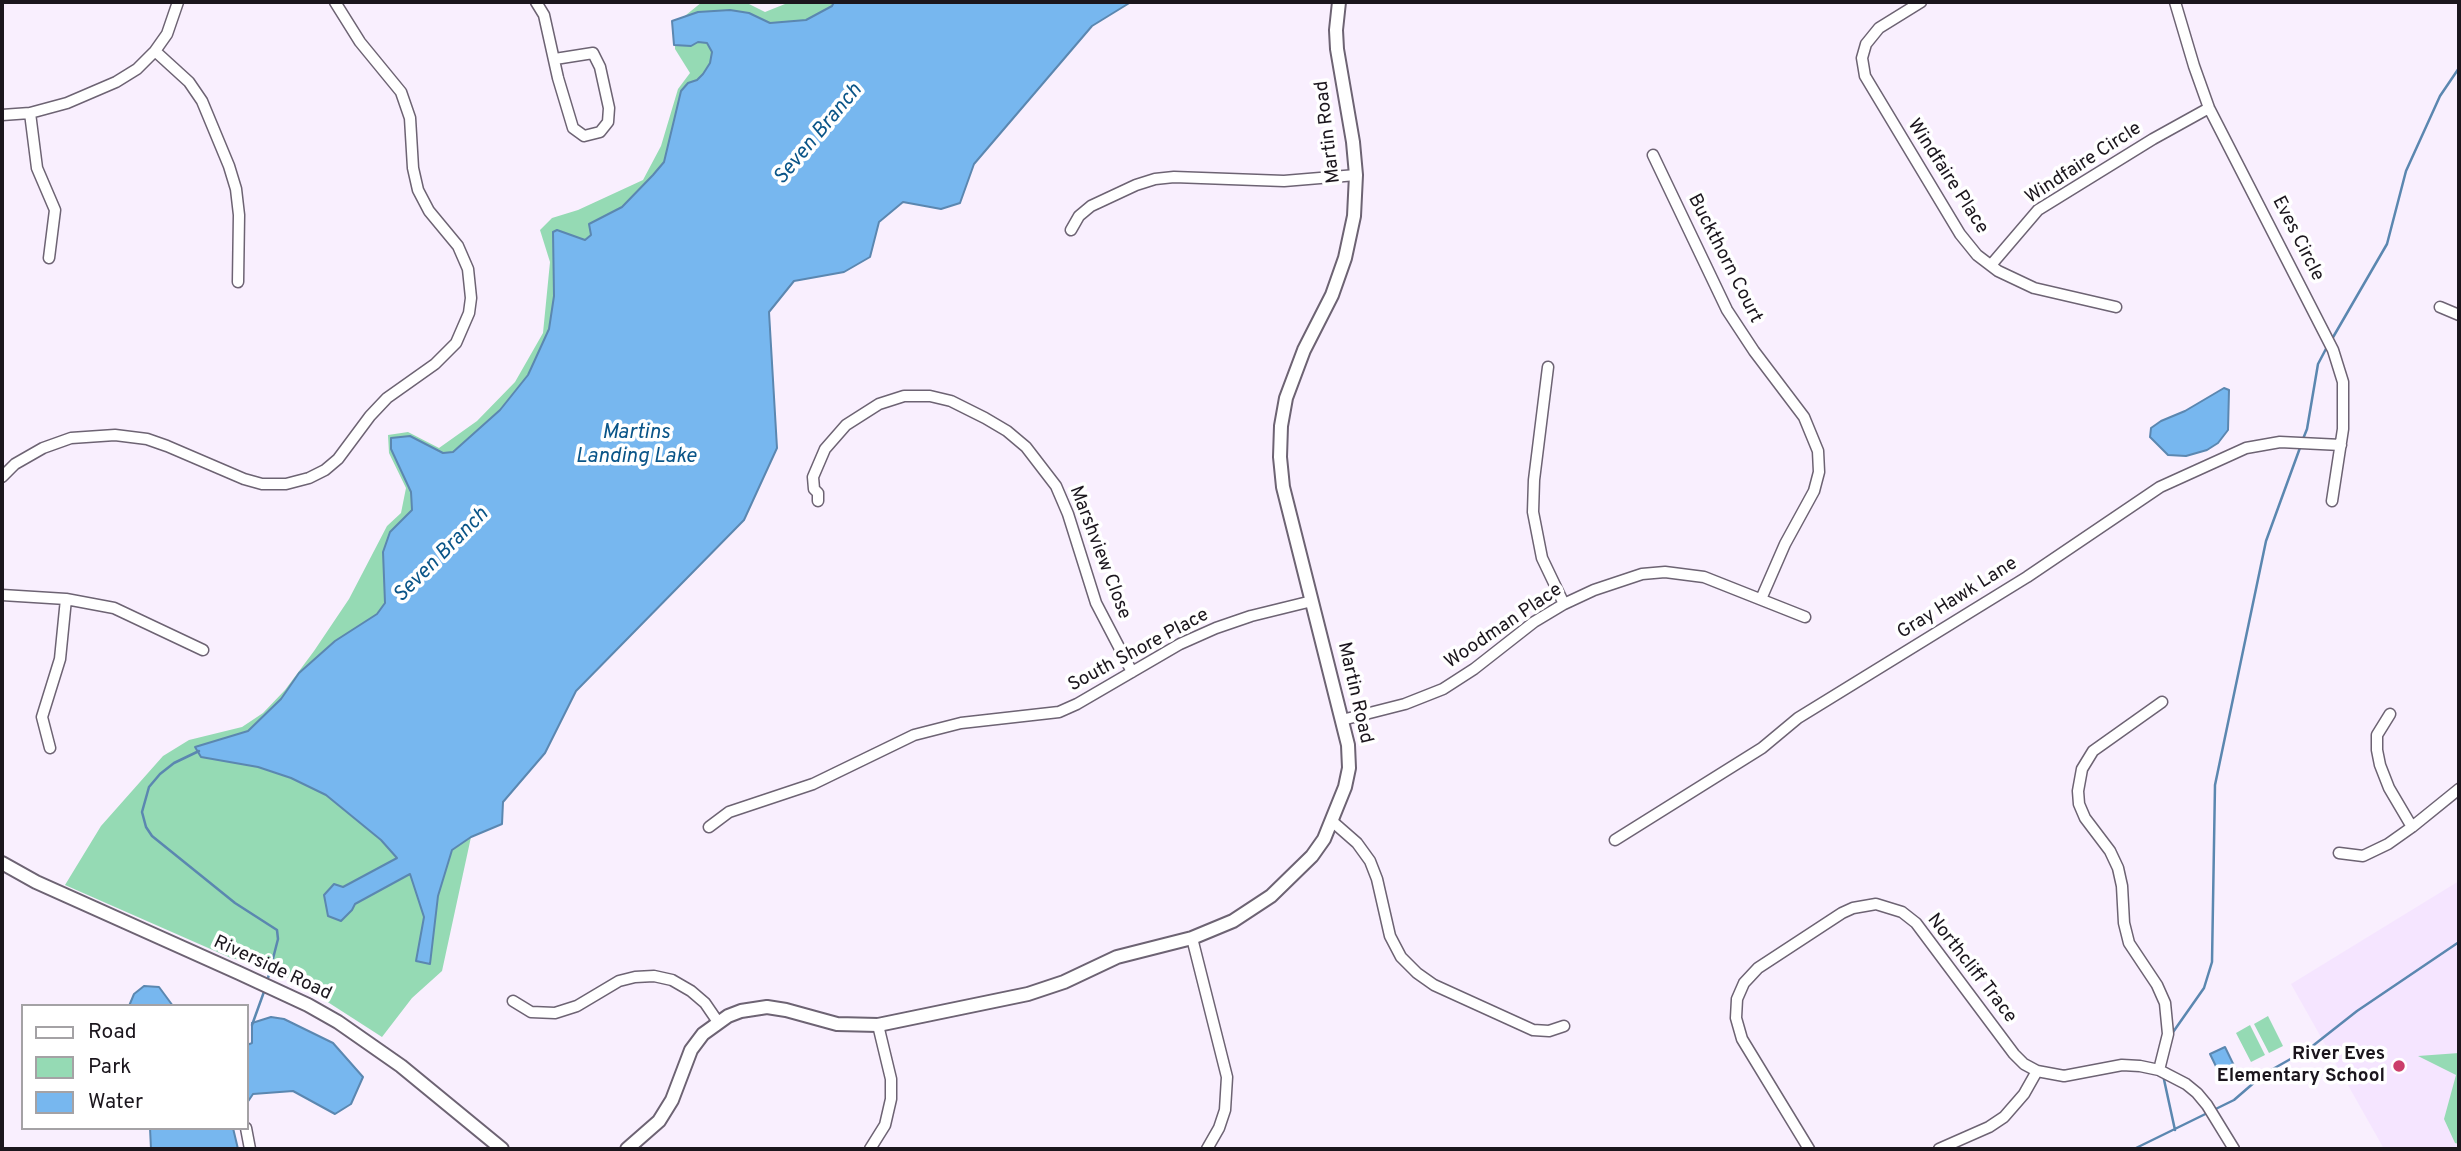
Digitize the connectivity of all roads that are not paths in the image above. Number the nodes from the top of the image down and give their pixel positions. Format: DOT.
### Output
graph roads {
  1 [pos="178,2"];
  2 [pos="335,2"];
  3 [pos="536,2"];
  4 [pos="1339,2"];
  5 [pos="1921,2"];
  6 [pos="2175,2"];
  7 [pos="155,51"];
  8 [pos="555,59"];
  9 [pos="2210,108"];
  10 [pos="30,113"];
  11 [pos="2,115"];
  12 [pos="1653,155"];
  13 [pos="1356,175"];
  14 [pos="1072,230"];
  15 [pos="49,258"];
  16 [pos="1991,265"];
  17 [pos="238,282"];
  18 [pos="2116,307"];
  19 [pos="2440,307"];
  20 [pos="2459,315"];
  21 [pos="1549,367"];
  22 [pos="2341,445"];
  23 [pos="2,477"];
  24 [pos="818,500"];
  25 [pos="2332,501"];
  26 [pos="2,595"];
  27 [pos="66,599"];
  28 [pos="1761,599"];
  29 [pos="1312,601"];
  30 [pos="1564,604"];
  31 [pos="1805,617"];
  32 [pos="203,650"];
  33 [pos="1132,672"];
  34 [pos="2162,702"];
  35 [pos="2390,714"];
  36 [pos="1342,720"];
  37 [pos="50,748"];
  38 [pos="2459,789"];
  39 [pos="1333,822"];
  40 [pos="709,827"];
  41 [pos="2412,827"];
  42 [pos="1615,840"];
  43 [pos="2339,853"];
  44 [pos="2,863"];
  45 [pos="1192,938"];
  46 [pos="513,1001"];
  47 [pos="718,1022"];
  48 [pos="878,1025"];
  49 [pos="1564,1026"];
  50 [pos="2159,1070"];
  51 [pos="2037,1071"];
  52 [pos="246,1130"];
  53 [pos="1212,1147"];
  54 [pos="250,1149"];
  55 [pos="502,1149"];
  56 [pos="627,1149"];
  57 [pos="870,1149"];
  58 [pos="1809,1149"];
  59 [pos="1939,1149"];
  60 [pos="2234,1149"];
  1 -- 7 [label="street"];
  2 -- 23 [label="street"];
  3 -- 8 [label="street"];
  4 -- 13 [label="street, Martin Road"];
  5 -- 16 [label="street, Windfaire Place"];
  6 -- 9 [label="street, Eves Circle"];
  7 -- 10 [label="street"];
  7 -- 17 [label="street"];
  8 -- 8 [label="street"];
  9 -- 16 [label="street, Windfaire Circle"];
  9 -- 22 [label="street, Eves Circle"];
  10 -- 11 [label="street"];
  10 -- 15 [label="street"];
  12 -- 28 [label="street, Buckthorn Court"];
  13 -- 14 [label="street"];
  13 -- 29 [label="street, Martin Road"];
  16 -- 18 [label="street, Windfaire Place"];
  19 -- 20 [label="street"];
  21 -- 30 [label="street"];
  22 -- 25 [label="street, Eves Circle"];
  22 -- 42 [label="street, Gray Hawk Lane"];
  24 -- 33 [label="street, Marshview Close"];
  26 -- 27 [label="street"];
  27 -- 32 [label="street"];
  27 -- 37 [label="street"];
  28 -- 30 [label="street, Woodman Place"];
  28 -- 31 [label="street, Woodman Place"];
  29 -- 33 [label="street, South Shore Place"];
  29 -- 36 [label="street, Martin Road"];
  30 -- 36 [label="street, Woodman Place"];
  33 -- 40 [label="street, South Shore Place"];
  34 -- 50 [label="street"];
  35 -- 41 [label="street"];
  36 -- 39 [label="street, Martin Road"];
  38 -- 41 [label="street"];
  39 -- 45 [label="street, Martin Road"];
  39 -- 49 [label="street"];
  41 -- 43 [label="street"];
  44 -- 55 [label="street, Riverside Road"];
  45 -- 48 [label="street, Martin Road"];
  45 -- 53 [label="street"];
  46 -- 47 [label="street"];
  47 -- 48 [label="street, Martin Road"];
  47 -- 56 [label="street, Martin Road"];
  48 -- 57 [label="street"];
  50 -- 51 [label="street"];
  50 -- 60 [label="street"];
  51 -- 58 [label="street, Northcliff Trace"];
  51 -- 59 [label="street"];
  52 -- 54 [label="street"];
}
